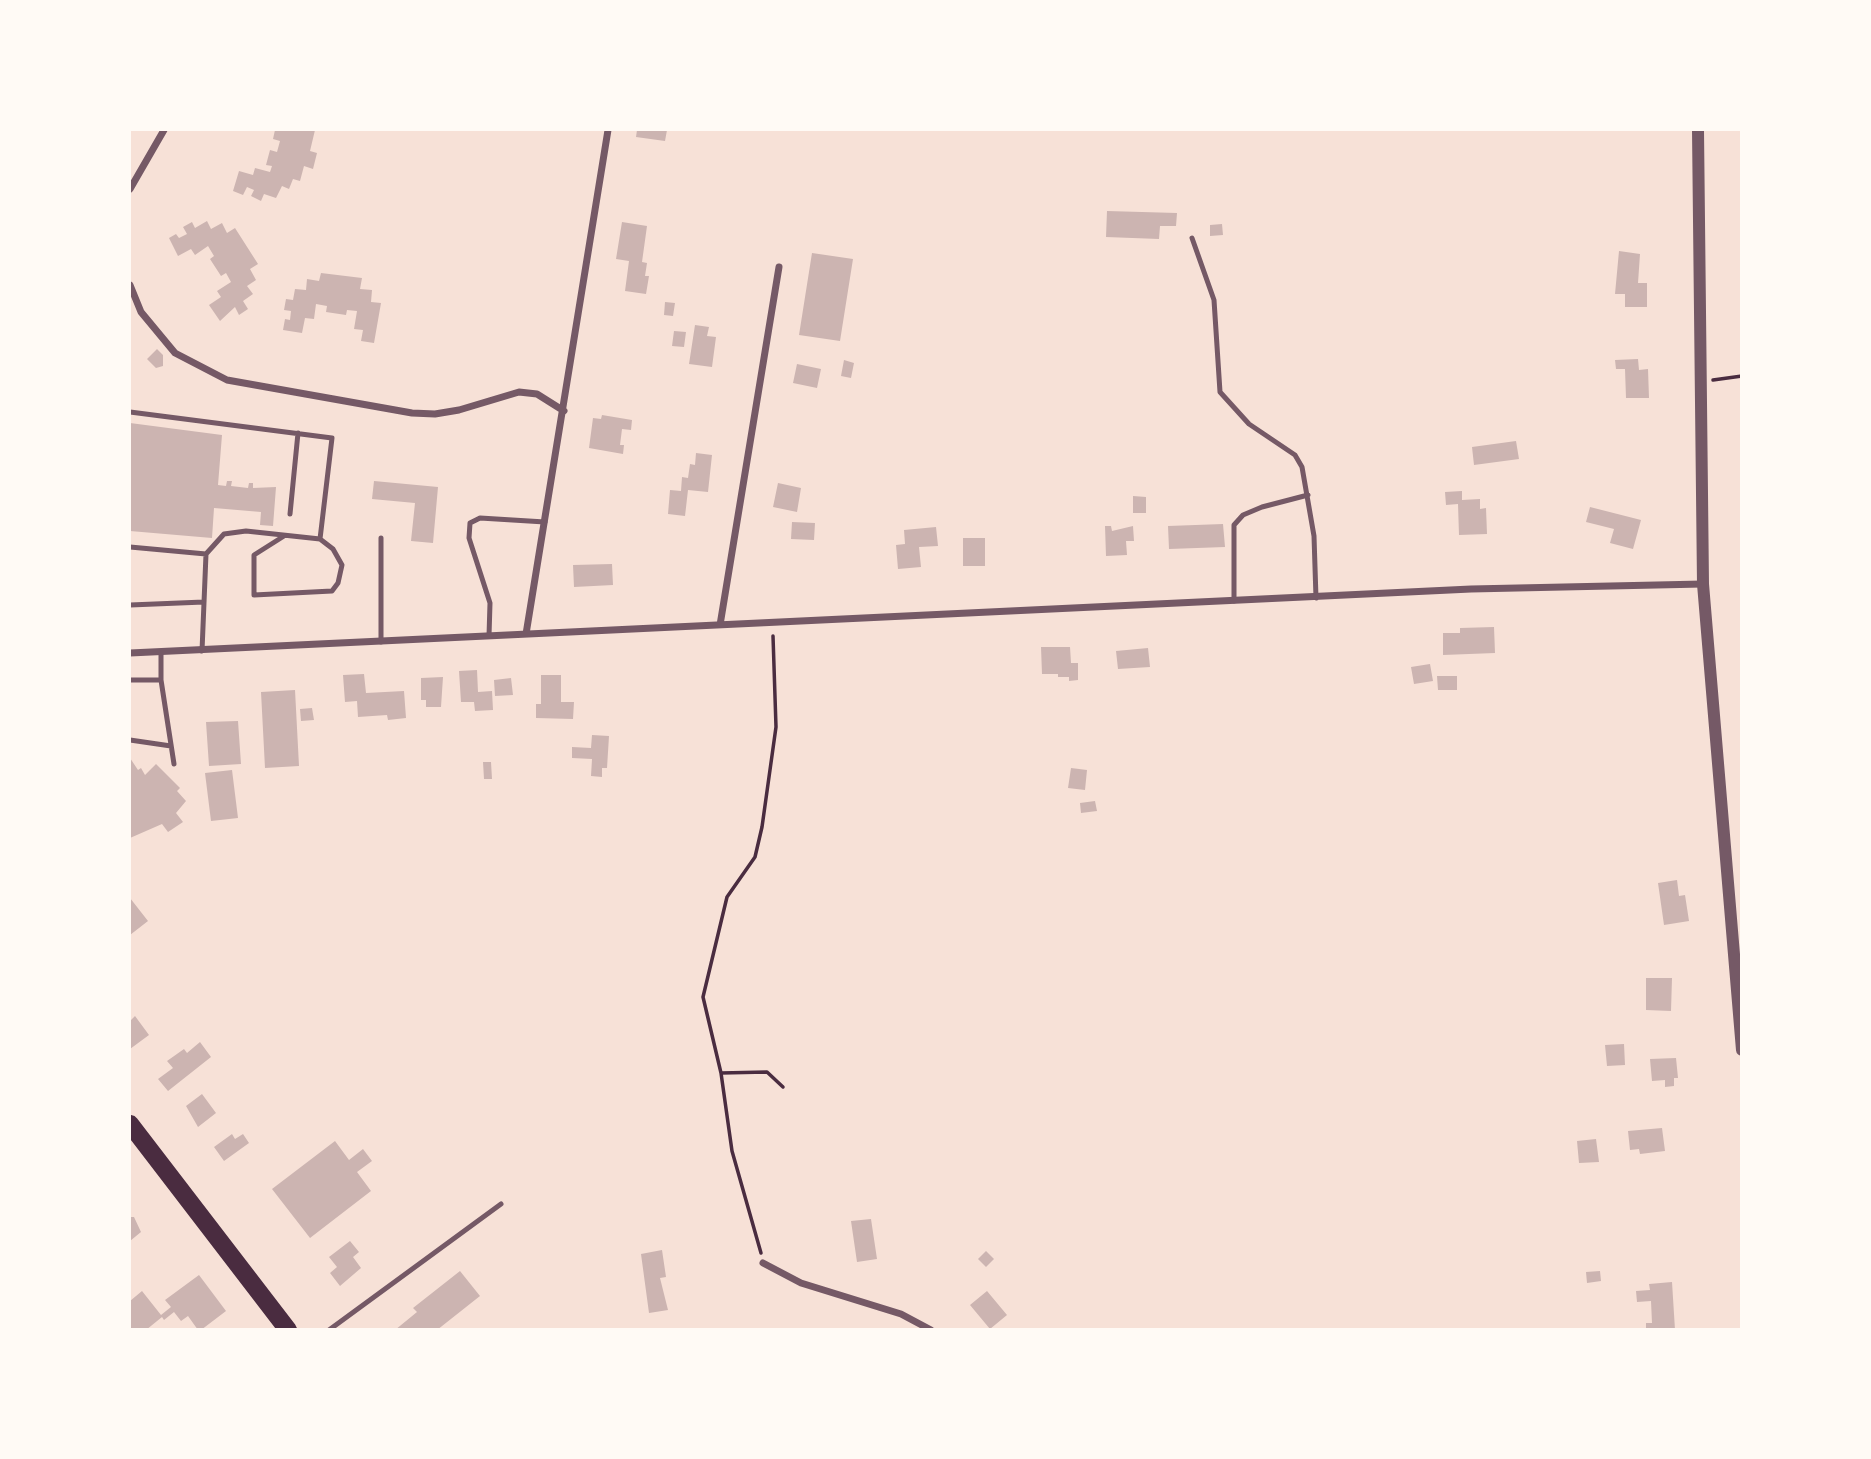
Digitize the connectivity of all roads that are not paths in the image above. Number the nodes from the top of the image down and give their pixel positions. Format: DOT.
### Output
graph roads {
  1 [pos="164,130"];
  2 [pos="608,130"];
  3 [pos="1698,130"];
  4 [pos="130,189"];
  5 [pos="1192,238"];
  6 [pos="779,267"];
  7 [pos="130,285"];
  8 [pos="565,411"];
  9 [pos="130,412"];
  10 [pos="298,433"];
  11 [pos="1308,495"];
  12 [pos="290,514"];
  13 [pos="545,522"];
  14 [pos="285,536"];
  15 [pos="381,538"];
  16 [pos="320,540"];
  17 [pos="130,547"];
  18 [pos="206,554"];
  19 [pos="1703,584"];
  20 [pos="1316,598"];
  21 [pos="204,601"];
  22 [pos="1234,601"];
  23 [pos="130,605"];
  24 [pos="720,625"];
  25 [pos="526,634"];
  26 [pos="489,636"];
  27 [pos="381,642"];
  28 [pos="202,651"];
  29 [pos="161,652"];
  30 [pos="130,653"];
  31 [pos="130,680"];
  32 [pos="161,680"];
  33 [pos="130,740"];
  34 [pos="171,746"];
  35 [pos="174,764"];
  36 [pos="1741,1050"];
  37 [pos="130,1124"];
  38 [pos="501,1205"];
  39 [pos="762,1263"];
  40 [pos="288,1329"];
  41 [pos="329,1329"];
  42 [pos="931,1329"];
  1 -- 4 [label="street"];
  2 -- 8 [label="street"];
  3 -- 19 [label="street"];
  5 -- 11 [label="lane"];
  6 -- 24 [label="street"];
  7 -- 8 [label="street"];
  8 -- 13 [label="street"];
  9 -- 10 [label="lane"];
  10 -- 12 [label="lane"];
  10 -- 16 [label="lane"];
  11 -- 20 [label="lane"];
  11 -- 22 [label="lane"];
  13 -- 25 [label="street"];
  13 -- 26 [label="lane"];
  14 -- 16 [label="lane"];
  14 -- 16 [label="lane"];
  14 -- 18 [label="lane"];
  15 -- 27 [label="lane"];
  17 -- 18 [label="lane"];
  18 -- 21 [label="lane"];
  19 -- 20 [label="street"];
  19 -- 36 [label="street"];
  20 -- 22 [label="street"];
  21 -- 23 [label="lane"];
  21 -- 28 [label="lane"];
  22 -- 24 [label="street"];
  24 -- 25 [label="street"];
  25 -- 26 [label="street"];
  26 -- 27 [label="street"];
  27 -- 28 [label="street"];
  28 -- 29 [label="street"];
  29 -- 30 [label="street"];
  29 -- 32 [label="lane"];
  31 -- 32 [label="lane"];
  32 -- 34 [label="lane"];
  33 -- 34 [label="lane"];
  34 -- 35 [label="lane"];
  37 -- 40 [label="highway"];
  38 -- 41 [label="lane"];
  39 -- 42 [label="street"];
}
